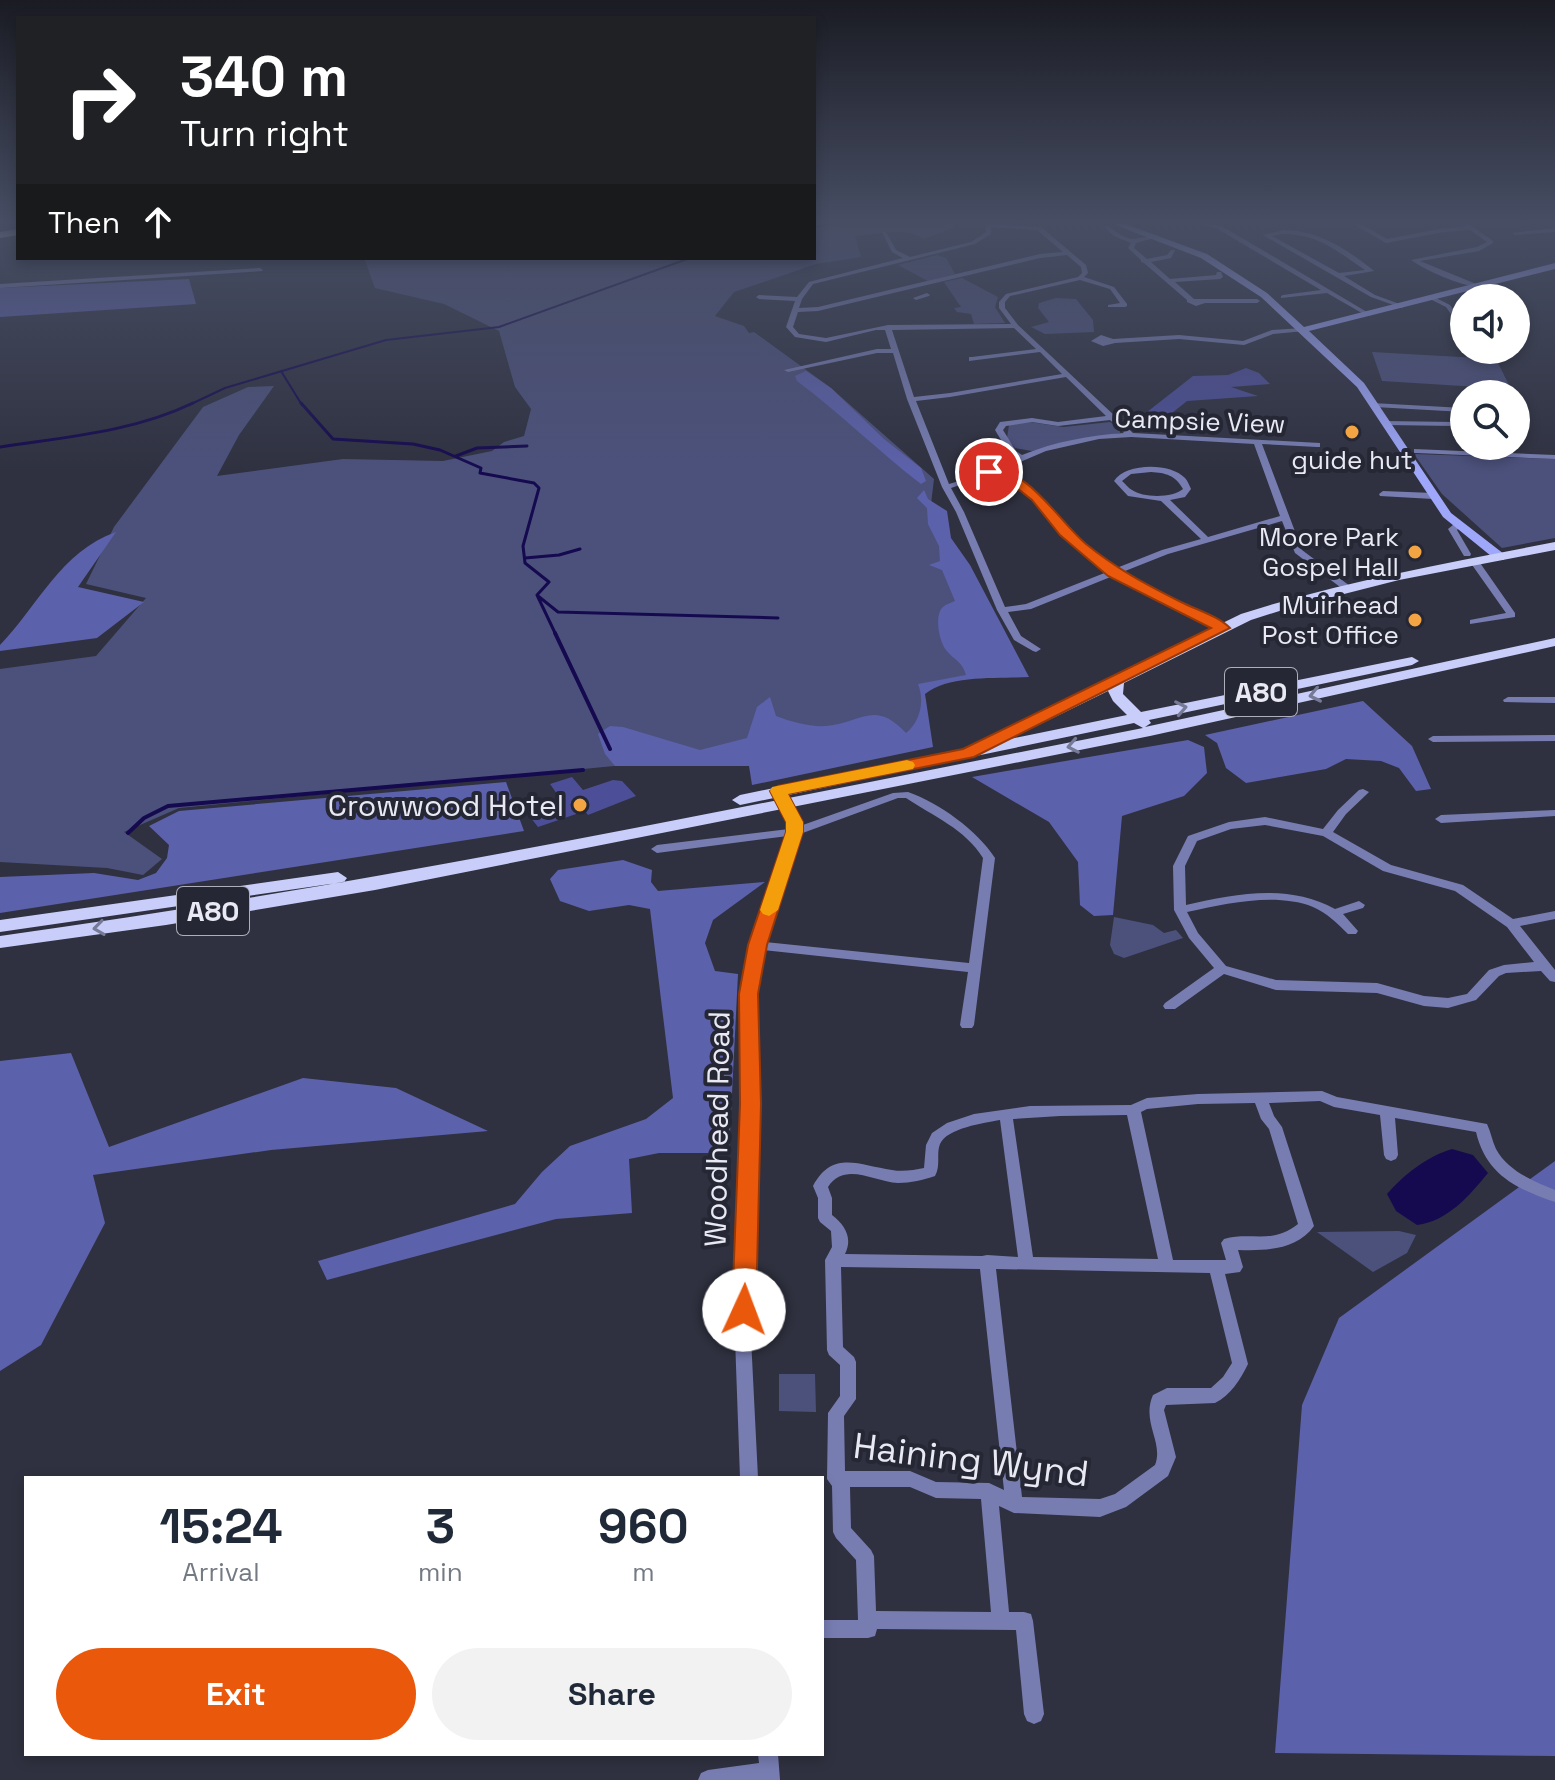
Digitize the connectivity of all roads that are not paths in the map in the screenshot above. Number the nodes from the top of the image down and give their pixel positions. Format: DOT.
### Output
graph roads {
  1 [pos="796,307"];
  2 [pos="826,307"];
  3 [pos="1002,307"];
  4 [pos="1277,307"];
  5 [pos="1355,307"];
  6 [pos="1398,307"];
  7 [pos="795,310"];
  8 [pos="1369,315"];
  9 [pos="1016,326"];
  10 [pos="888,327"];
  11 [pos="1303,330"];
  12 [pos="1112,341"];
  13 [pos="1041,350"];
  14 [pos="895,351"];
  15 [pos="972,359"];
  16 [pos="788,370"];
  17 [pos="1069,375"];
  18 [pos="911,399"];
  19 [pos="1375,405"];
  20 [pos="1450,409"];
  21 [pos="1114,417"];
  22 [pos="1386,423"];
  23 [pos="1450,424"];
  24 [pos="1131,435"];
  25 [pos="1257,442"];
  26 [pos="1317,445"];
  27 [pos="1417,451"];
  28 [pos="1555,457"];
  29 [pos="1021,458"];
  30 [pos="989,472"];
  31 [pos="1376,484"];
  32 [pos="946,487"];
  33 [pos="1383,494"];
  34 [pos="1433,496"];
  35 [pos="1164,499"];
  36 [pos="1388,504"];
  37 [pos="1285,517"];
  38 [pos="1458,524"];
  39 [pos="1207,540"];
  40 [pos="1555,546"];
  41 [pos="1469,553"];
  42 [pos="1500,557"];
  43 [pos="1113,573"];
  44 [pos="1347,588"];
  45 [pos="1002,610"];
  46 [pos="1473,622"];
  47 [pos="1223,628"];
  48 [pos="1555,632"];
  49 [pos="1555,642"];
  50 [pos="1036,649"];
  51 [pos="1117,682"];
  52 [pos="1508,700"];
  53 [pos="1555,700"];
  54 [pos="1136,716"];
  55 [pos="1150,731"];
  56 [pos="1555,738"];
  57 [pos="1433,739"];
  58 [pos="968,753"];
  59 [pos="1363,792"];
  60 [pos="781,797"];
  61 [pos="1555,813"];
  62 [pos="1441,819"];
  63 [pos="795,832"];
  64 [pos="1326,833"];
  65 [pos="657,849"];
  66 [pos="1359,905"];
  67 [pos="1180,910"];
  68 [pos="1337,912"];
  69 [pos="1555,915"];
  70 [pos="1511,924"];
  71 [pos="0,926"];
  72 [pos="1352,931"];
  73 [pos="0,942"];
  74 [pos="758,945"];
  75 [pos="1544,966"];
  76 [pos="973,968"];
  77 [pos="1222,969"];
  78 [pos="1555,978"];
  79 [pos="1170,1006"];
  80 [pos="967,1025"];
  81 [pos="1261,1099"];
  82 [pos="1133,1110"];
  83 [pos="1387,1112"];
  84 [pos="1006,1116"];
  85 [pos="1391,1155"];
  86 [pos="1555,1196"];
  87 [pos="833,1260"];
  88 [pos="987,1261"];
  89 [pos="1026,1261"];
  90 [pos="1167,1267"];
  91 [pos="1216,1267"];
  92 [pos="749,1476"];
  93 [pos="841,1479"];
  94 [pos="989,1491"];
  95 [pos="1014,1505"];
  96 [pos="867,1620"];
  97 [pos="1001,1621"];
  98 [pos="824,1629"];
  99 [pos="1034,1714"];
  100 [pos="769,1769"];
  101 [pos="708,1780"];
  1 -- 7 [label="street"];
  2 -- 7 [label="street"];
  3 -- 9 [label="street"];
  4 -- 11 [label="main road"];
  5 -- 8 [label="street"];
  6 -- 8 [label="main road"];
  7 -- 10 [label="street"];
  8 -- 11 [label="main road"];
  9 -- 10 [label="street"];
  9 -- 13 [label="street"];
  10 -- 14 [label="street"];
  11 -- 12 [label="street"];
  11 -- 19 [label="main road"];
  13 -- 15 [label="street"];
  13 -- 17 [label="street"];
  14 -- 16 [label="street"];
  14 -- 18 [label="street"];
  17 -- 18 [label="street"];
  17 -- 21 [label="street"];
  18 -- 32 [label="street"];
  19 -- 20 [label="street"];
  19 -- 22 [label="main road"];
  21 -- 24 [label="street"];
  21 -- 29 [label="street"];
  22 -- 23 [label="street"];
  22 -- 34 [label="main road"];
  24 -- 25 [label="street, Campsie View"];
  24 -- 29 [label="street, Campsie View"];
  25 -- 26 [label="street, Campsie View"];
  25 -- 37 [label="street"];
  27 -- 28 [label="street"];
  29 -- 30 [label="street, Campsie View"];
  30 -- 32 [label="street, Campsie View"];
  30 -- 43 [label="street"];
  31 -- 33 [label="street"];
  32 -- 45 [label="street"];
  33 -- 34 [label="street"];
  33 -- 36 [label="street"];
  34 -- 38 [label="main road"];
  35 -- 35 [label="street"];
  35 -- 39 [label="street"];
  37 -- 39 [label="street"];
  37 -- 44 [label="street"];
  38 -- 41 [label="street"];
  38 -- 42 [label="main road"];
  39 -- 43 [label="street"];
  40 -- 42 [label="main road"];
  41 -- 42 [label="main road"];
  41 -- 44 [label="main road"];
  41 -- 46 [label="street"];
  43 -- 45 [label="street"];
  43 -- 47 [label="street"];
  44 -- 47 [label="main road"];
  45 -- 50 [label="street"];
  47 -- 51 [label="main road"];
  54 -- 48 [label="main road, A80, one-way"];
  49 -- 55 [label="main road, A80, one-way"];
  51 -- 54 [label="main road"];
  51 -- 58 [label="main road"];
  52 -- 53 [label="street"];
  54 -- 55 [label="main road"];
  54 -- 58 [label="main road, A80"];
  55 -- 60 [label="main road, A80, one-way"];
  56 -- 57 [label="street"];
  58 -- 60 [label="main road, A80"];
  59 -- 64 [label="street"];
  60 -- 63 [label="street"];
  60 -- 71 [label="main road, A80"];
  60 -- 73 [label="main road, A80, one-way"];
  61 -- 62 [label="street"];
  63 -- 65 [label="street"];
  63 -- 74 [label="street, Woodhead Road"];
  63 -- 76 [label="street"];
  64 -- 67 [label="street"];
  64 -- 70 [label="street"];
  66 -- 68 [label="street"];
  67 -- 68 [label="street"];
  67 -- 77 [label="street"];
  68 -- 72 [label="street"];
  69 -- 70 [label="street"];
  70 -- 75 [label="street"];
  74 -- 76 [label="street"];
  74 -- 92 [label="street, Woodhead Road"];
  75 -- 77 [label="street"];
  75 -- 78 [label="street"];
  76 -- 80 [label="street"];
  77 -- 79 [label="street"];
  81 -- 82 [label="street, Haining Wynd"];
  81 -- 83 [label="street, Haining Wynd"];
  81 -- 91 [label="street"];
  82 -- 84 [label="street, Haining Wynd"];
  82 -- 90 [label="street"];
  83 -- 85 [label="street"];
  83 -- 86 [label="street, Haining Wynd"];
  84 -- 87 [label="street, Haining Wynd"];
  84 -- 89 [label="street"];
  87 -- 88 [label="street"];
  87 -- 93 [label="street, Haining Wynd"];
  88 -- 89 [label="street"];
  88 -- 95 [label="street"];
  89 -- 90 [label="street"];
  90 -- 91 [label="street"];
  91 -- 95 [label="street, Haining Wynd"];
  93 -- 94 [label="street, Haining Wynd"];
  93 -- 96 [label="street"];
  94 -- 95 [label="street, Haining Wynd"];
  94 -- 97 [label="street"];
  96 -- 97 [label="street"];
  96 -- 98 [label="street"];
  97 -- 99 [label="street"];
  100 -- 101 [label="street"];
}
